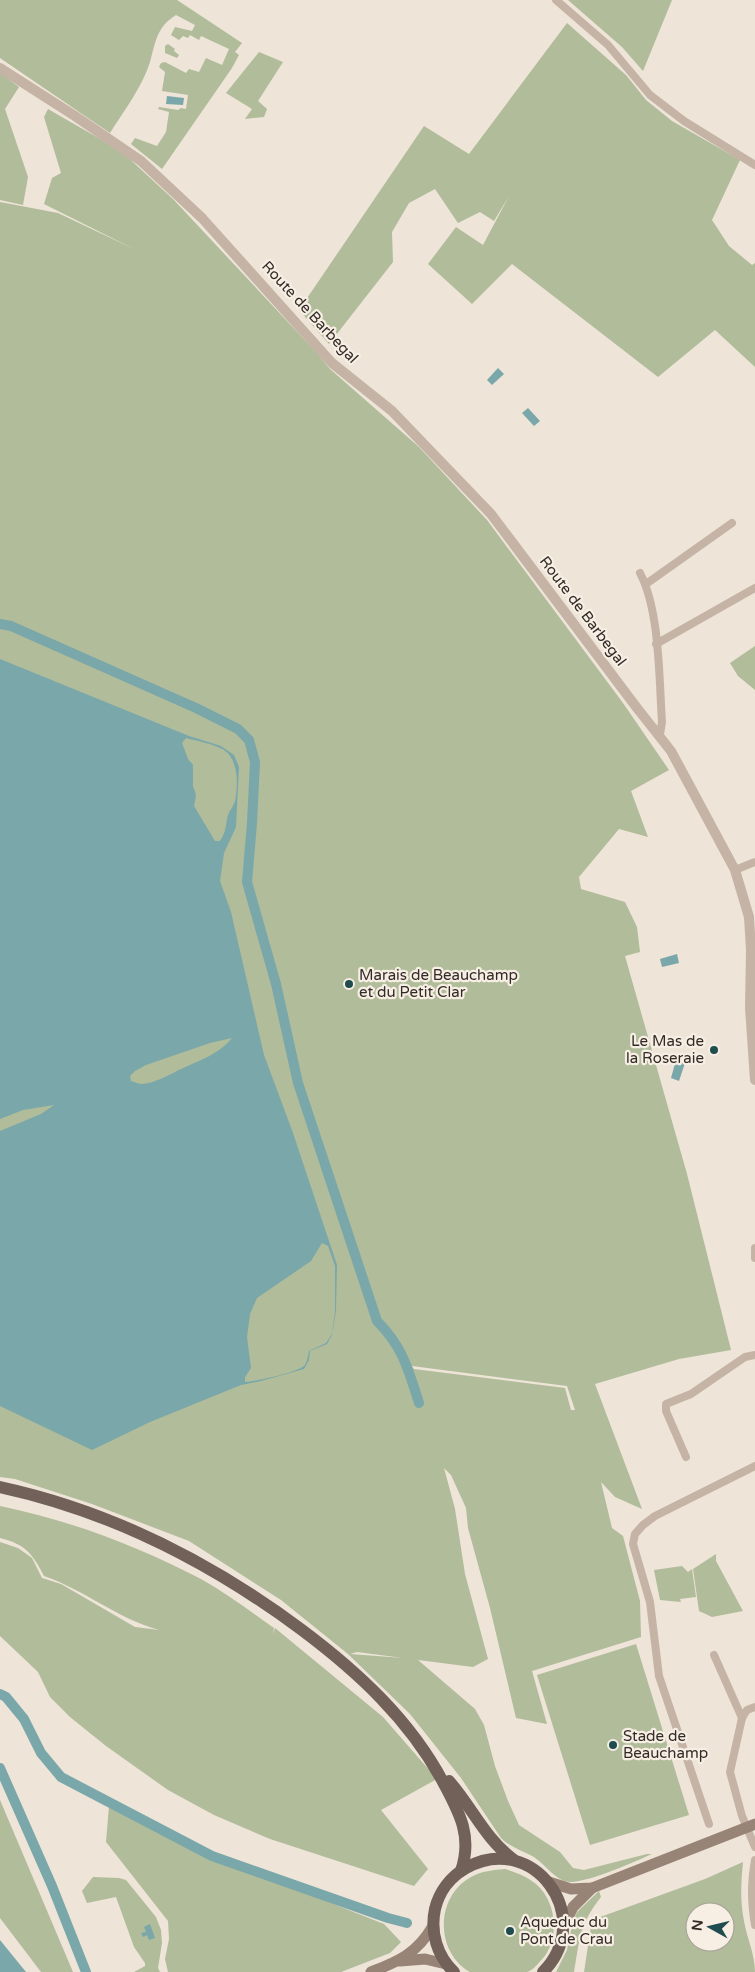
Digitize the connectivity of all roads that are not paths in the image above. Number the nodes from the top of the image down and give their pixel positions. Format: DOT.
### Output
graph roads {
  1 [pos="556,0"];
  2 [pos="0,68"];
  3 [pos="755,165"];
  4 [pos="732,522"];
  5 [pos="640,573"];
  6 [pos="646,584"];
  7 [pos="755,588"];
  8 [pos="656,644"];
  9 [pos="660,734"];
  10 [pos="755,862"];
  11 [pos="735,870"];
  12 [pos="755,1080"];
  13 [pos="755,1248"];
  14 [pos="755,1258"];
  15 [pos="755,1354"];
  16 [pos="686,1457"];
  17 [pos="755,1466"];
  18 [pos="0,1487"];
  19 [pos="714,1655"];
  20 [pos="755,1706"];
  21 [pos="742,1718"];
  22 [pos="433,1763"];
  23 [pos="709,1824"];
  24 [pos="751,1829"];
  25 [pos="755,1847"];
  26 [pos="755,1860"];
  27 [pos="516,1861"];
  28 [pos="460,1871"];
  29 [pos="548,1882"];
  30 [pos="592,1888"];
  31 [pos="755,1925"];
  32 [pos="433,1926"];
  33 [pos="564,1926"];
  34 [pos="398,1961"];
  35 [pos="450,1968"];
  36 [pos="546,1970"];
  37 [pos="371,1972"];
  1 -- 3 [label="street"];
  2 -- 9 [label="street, Route de Barbegal"];
  4 -- 6 [label="street"];
  5 -- 6 [label="street"];
  6 -- 8 [label="street"];
  7 -- 8 [label="street"];
  8 -- 9 [label="street"];
  9 -- 11 [label="street, Route de Barbegal"];
  10 -- 11 [label="street"];
  11 -- 12 [label="street, Route de Barbegal"];
  13 -- 14 [label="street"];
  15 -- 16 [label="street"];
  17 -- 23 [label="street"];
  18 -- 22 [label="main road"];
  19 -- 21 [label="street"];
  20 -- 21 [label="street"];
  21 -- 24 [label="street"];
  22 -- 27 [label="main road"];
  22 -- 28 [label="main road"];
  24 -- 25 [label="street"];
  24 -- 30 [label="main road"];
  26 -- 31 [label="street"];
  27 -- 28 [label="main road"];
  27 -- 29 [label="main road"];
  28 -- 32 [label="main road"];
  29 -- 30 [label="main road"];
  29 -- 33 [label="main road"];
  30 -- 33 [label="main road"];
  32 -- 34 [label="main road"];
  32 -- 35 [label="main road"];
  33 -- 36 [label="main road"];
  34 -- 35 [label="main road"];
  34 -- 37 [label="main road"];
}
